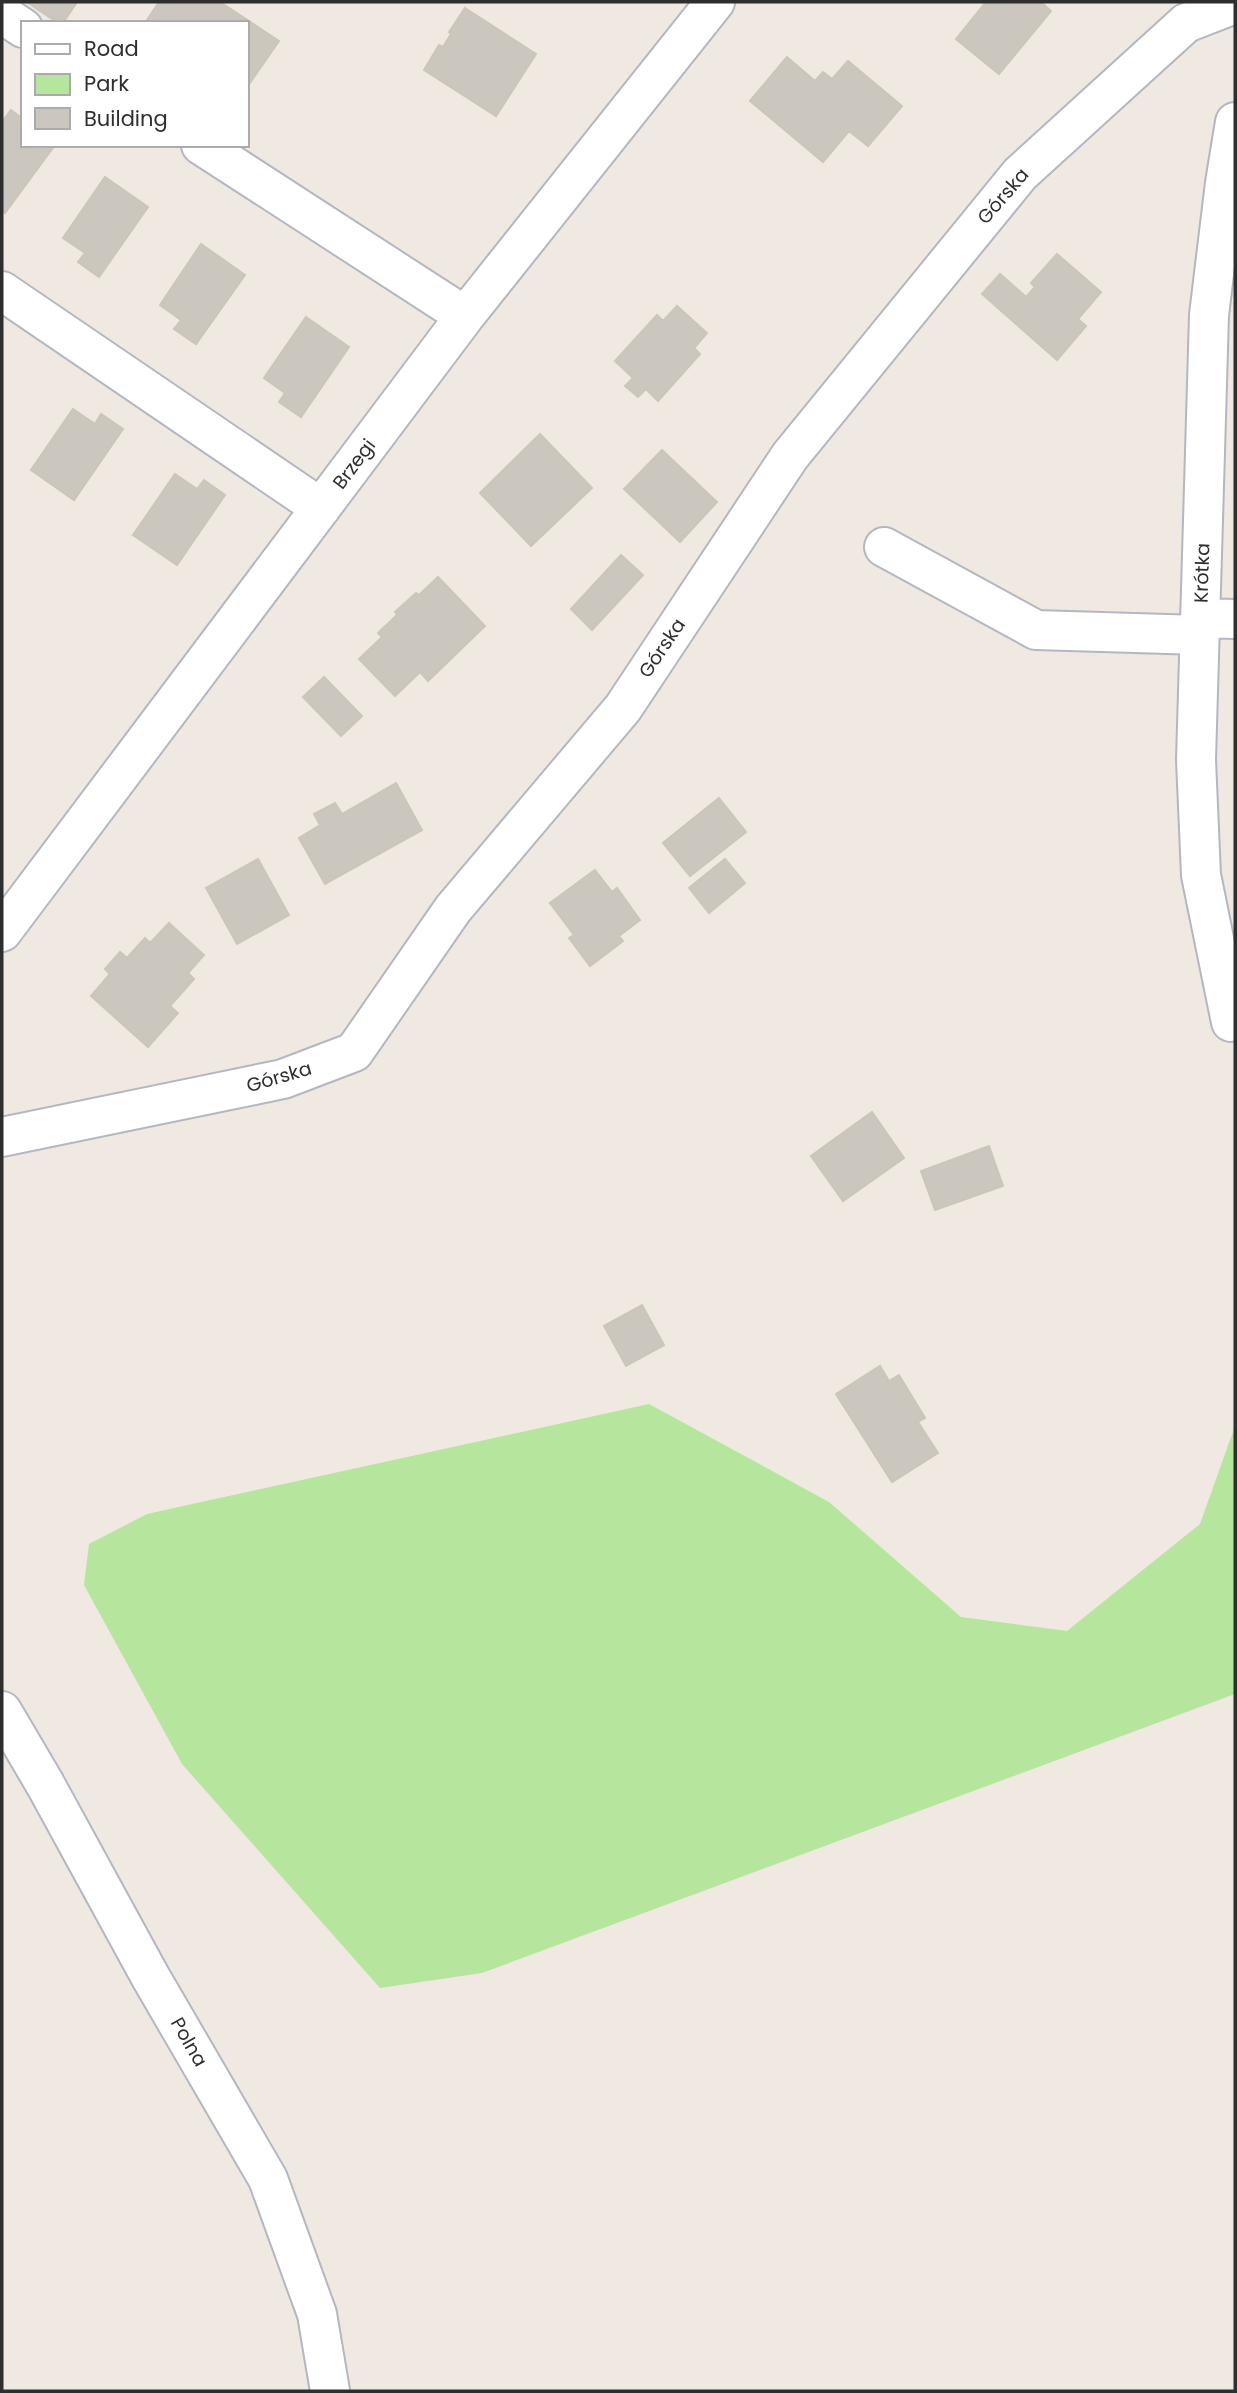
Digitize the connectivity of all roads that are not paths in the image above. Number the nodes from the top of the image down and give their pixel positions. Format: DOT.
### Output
graph roads {
  1 [pos="715,2"];
  2 [pos="1235,4"];
  3 [pos="2,14"];
  4 [pos="21,27"];
  5 [pos="1235,122"];
  6 [pos="204,147"];
  7 [pos="2,292"];
  8 [pos="465,316"];
  9 [pos="321,508"];
  10 [pos="884,547"];
  11 [pos="1212,624"];
  12 [pos="2,932"];
  13 [pos="1231,1022"];
  14 [pos="2,1137"];
  15 [pos="2,1711"];
  16 [pos="330,2391"];
  1 -- 8 [label="street, Brzegi"];
  2 -- 14 [label="street, Górska"];
  3 -- 4 [label="street"];
  5 -- 11 [label="street, Krótka"];
  6 -- 8 [label="street"];
  7 -- 9 [label="street"];
  8 -- 9 [label="street, Brzegi"];
  9 -- 12 [label="street, Brzegi"];
  10 -- 11 [label="street"];
  11 -- 13 [label="street, Krótka"];
  15 -- 16 [label="street, Polna"];
}
